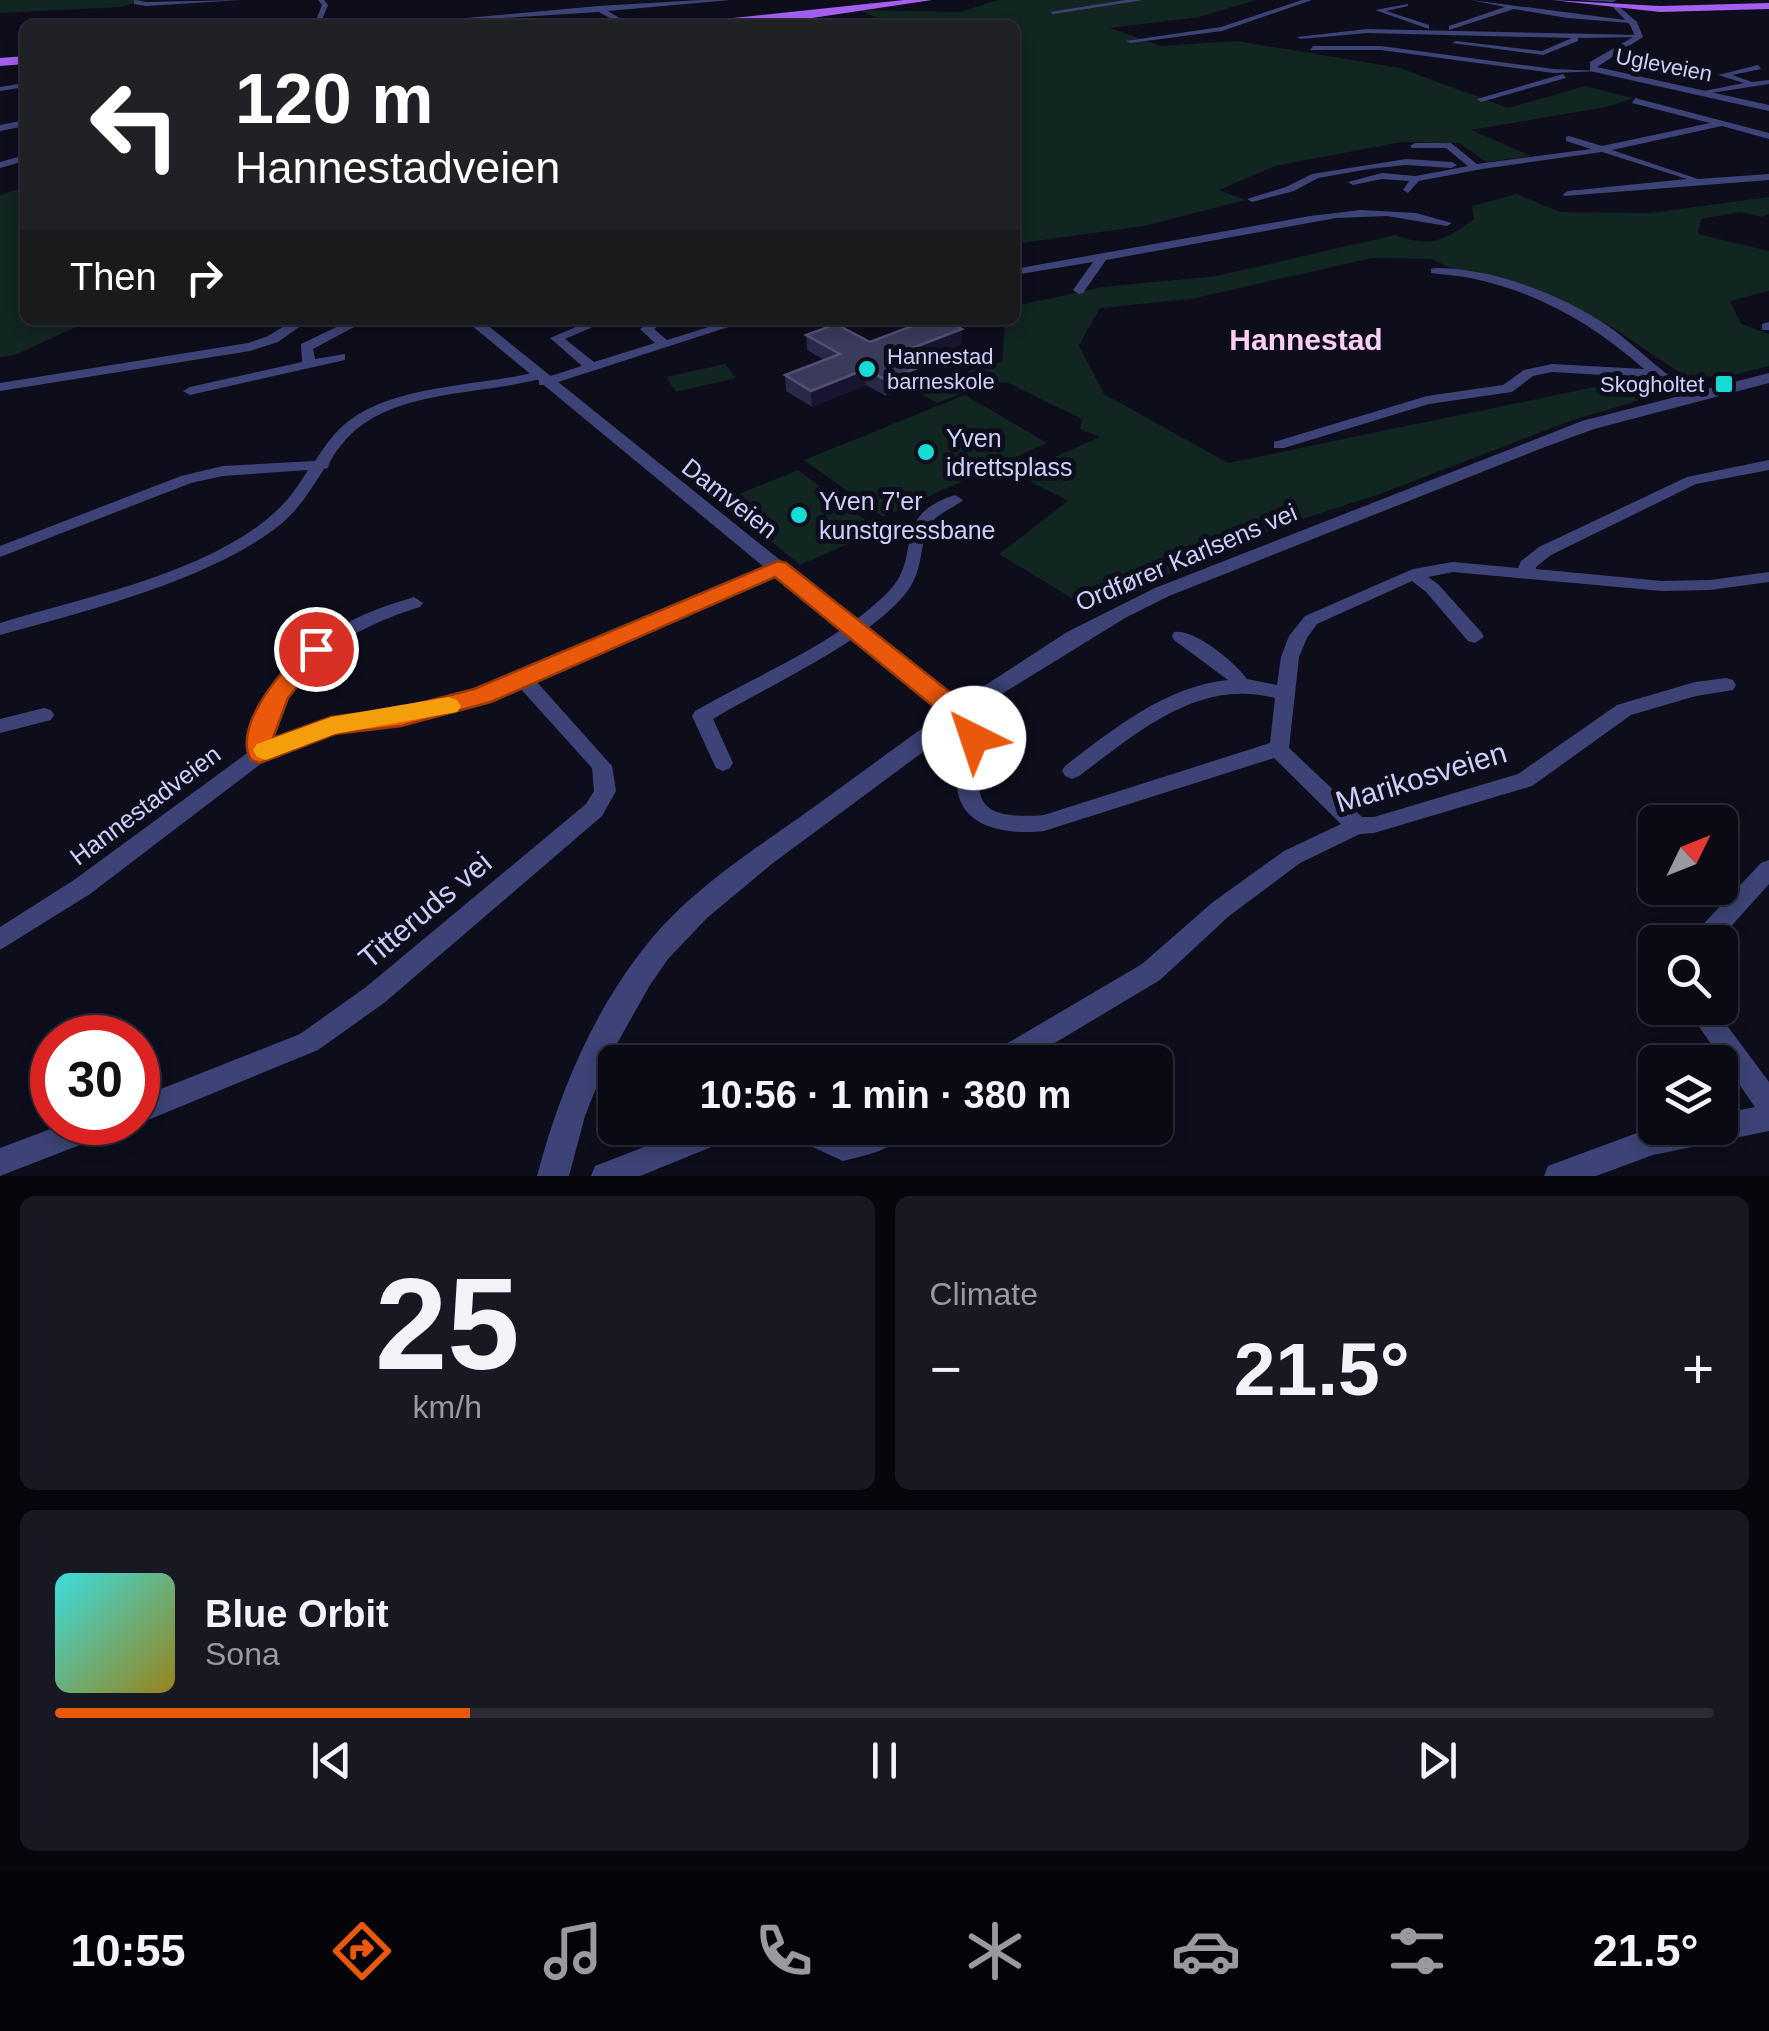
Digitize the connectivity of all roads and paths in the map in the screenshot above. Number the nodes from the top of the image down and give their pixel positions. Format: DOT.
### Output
graph roads {
  1 [pos="137,0"];
  2 [pos="239,0"];
  3 [pos="580,0"];
  4 [pos="727,0"];
  5 [pos="927,0"];
  6 [pos="1141,0"];
  7 [pos="1308,0"];
  8 [pos="1474,0"];
  9 [pos="1557,0"];
  10 [pos="1578,1"];
  11 [pos="1613,3"];
  12 [pos="680,4"];
  13 [pos="1406,5"];
  14 [pos="1769,6"];
  15 [pos="1512,7"];
  16 [pos="600,10"];
  17 [pos="1053,12"];
  18 [pos="773,19"];
  19 [pos="463,20"];
  20 [pos="618,20"];
  21 [pos="704,20"];
  22 [pos="757,20"];
  23 [pos="768,20"];
  24 [pos="1630,21"];
  25 [pos="1440,32"];
  26 [pos="1574,36"];
  27 [pos="1301,37"];
  28 [pos="1639,37"];
  29 [pos="1130,41"];
  30 [pos="1313,48"];
  31 [pos="1758,67"];
  32 [pos="1597,71"];
  33 [pos="1564,72"];
  34 [pos="1769,82"];
  35 [pos="1753,84"];
  36 [pos="1698,92"];
  37 [pos="1482,99"];
  38 [pos="1635,101"];
  39 [pos="1769,108"];
  40 [pos="1727,123"];
  41 [pos="1769,136"];
  42 [pos="1569,139"];
  43 [pos="1415,146"];
  44 [pos="1606,150"];
  45 [pos="1477,165"];
  46 [pos="1769,177"];
  47 [pos="1416,179"];
  48 [pos="1354,182"];
  49 [pos="1702,182"];
  50 [pos="1408,190"];
  51 [pos="1568,194"];
  52 [pos="1252,199"];
  53 [pos="1446,223"];
  54 [pos="1102,257"];
  55 [pos="1020,271"];
  56 [pos="1435,271"];
  57 [pos="1078,290"];
  58 [pos="295,325"];
  59 [pos="351,325"];
  60 [pos="478,325"];
  61 [pos="590,325"];
  62 [pos="653,325"];
  63 [pos="726,325"];
  64 [pos="663,343"];
  65 [pos="340,357"];
  66 [pos="309,364"];
  67 [pos="591,366"];
  68 [pos="1656,374"];
  69 [pos="540,379"];
  70 [pos="1767,380"];
  71 [pos="0,387"];
  72 [pos="190,391"];
  73 [pos="1692,397"];
  74 [pos="1279,445"];
  75 [pos="323,465"];
  76 [pos="1769,465"];
  77 [pos="955,500"];
  78 [pos="0,552"];
  79 [pos="778,568"];
  80 [pos="1413,574"];
  81 [pos="1527,574"];
  82 [pos="1769,576"];
  83 [pos="414,603"];
  84 [pos="853,627"];
  85 [pos="0,629"];
  86 [pos="1181,636"];
  87 [pos="1474,637"];
  88 [pos="522,678"];
  89 [pos="1241,685"];
  90 [pos="1726,685"];
  91 [pos="1287,694"];
  92 [pos="957,714"];
  93 [pos="44,715"];
  94 [pos="0,726"];
  95 [pos="1278,750"];
  96 [pos="260,754"];
  97 [pos="723,763"];
  98 [pos="1072,771"];
  99 [pos="1358,826"];
  100 [pos="1769,870"];
  101 [pos="1718,925"];
  102 [pos="0,940"];
  103 [pos="1711,1025"];
  104 [pos="1029,1045"];
  105 [pos="160,1102"];
  106 [pos="1769,1104"];
  107 [pos="1769,1118"];
  108 [pos="45,1145"];
  109 [pos="683,1145"];
  110 [pos="0,1162"];
  111 [pos="553,1176"];
  112 [pos="605,1176"];
  113 [pos="1558,1176"];
  1 -- 2 [label="street"];
  3 -- 16 [label="street"];
  4 -- 12 [label="street"];
  5 -- 18 [label="main road"];
  6 -- 17 [label="street"];
  7 -- 29 [label="street"];
  8 -- 15 [label="street"];
  9 -- 10 [label="main road"];
  10 -- 11 [label="main road"];
  11 -- 14 [label="main road"];
  11 -- 24 [label="street, Ugleveien"];
  12 -- 16 [label="street"];
  12 -- 21 [label="street"];
  13 -- 25 [label="street"];
  15 -- 24 [label="street"];
  15 -- 25 [label="street"];
  16 -- 19 [label="street"];
  16 -- 20 [label="street"];
  18 -- 22 [label="main road"];
  18 -- 23 [label="street"];
  24 -- 28 [label="street, Ugleveien"];
  25 -- 26 [label="street"];
  25 -- 26 [label="street"];
  25 -- 27 [label="street"];
  26 -- 28 [label="street"];
  28 -- 32 [label="street, Ugleveien"];
  30 -- 33 [label="street"];
  31 -- 35 [label="street"];
  32 -- 33 [label="street"];
  32 -- 36 [label="street, Ugleveien"];
  33 -- 37 [label="street"];
  34 -- 35 [label="street"];
  35 -- 36 [label="street"];
  36 -- 39 [label="street, Ugleveien"];
  38 -- 40 [label="street"];
  40 -- 41 [label="street"];
  40 -- 44 [label="street"];
  42 -- 44 [label="street"];
  43 -- 45 [label="street"];
  44 -- 45 [label="street"];
  44 -- 49 [label="street"];
  45 -- 47 [label="street"];
  45 -- 52 [label="street"];
  46 -- 49 [label="street"];
  47 -- 48 [label="street"];
  47 -- 50 [label="street"];
  49 -- 51 [label="street"];
  53 -- 54 [label="street"];
  54 -- 55 [label="street"];
  54 -- 57 [label="street"];
  56 -- 68 [label="street"];
  58 -- 71 [label="street"];
  59 -- 66 [label="street"];
  60 -- 69 [label="street, Damveien"];
  61 -- 67 [label="street"];
  62 -- 64 [label="street"];
  63 -- 64 [label="street"];
  64 -- 67 [label="street"];
  65 -- 66 [label="street"];
  66 -- 72 [label="street"];
  67 -- 69 [label="street"];
  68 -- 73 [label="street"];
  68 -- 74 [label="street"];
  69 -- 75 [label="street"];
  69 -- 79 [label="street, Damveien"];
  70 -- 73 [label="street, Ordfører Karlsens vei"];
  73 -- 92 [label="street, Ordfører Karlsens vei"];
  75 -- 78 [label="street"];
  75 -- 85 [label="street"];
  76 -- 81 [label="street"];
  77 -- 84 [label="street"];
  79 -- 84 [label="street, Damveien"];
  79 -- 88 [label="street, Hannestadveien"];
  80 -- 81 [label="street"];
  80 -- 87 [label="street"];
  80 -- 91 [label="street"];
  81 -- 82 [label="street"];
  83 -- 96 [label="street"];
  84 -- 92 [label="street, Damveien"];
  84 -- 97 [label="street"];
  86 -- 89 [label="street"];
  88 -- 96 [label="street, Hannestadveien"];
  88 -- 105 [label="street, Titteruds vei"];
  89 -- 91 [label="street"];
  89 -- 98 [label="street"];
  90 -- 99 [label="street, Marikosveien"];
  91 -- 95 [label="street"];
  92 -- 95 [label="street"];
  92 -- 111 [label="street, Ordfører Karlsens vei"];
  93 -- 94 [label="street"];
  95 -- 99 [label="street"];
  96 -- 102 [label="street, Hannestadveien"];
  99 -- 104 [label="street, Marikosveien"];
  100 -- 101 [label="street"];
  103 -- 106 [label="street"];
  107 -- 113 [label="street"];
  108 -- 110 [label="street"];
  109 -- 112 [label="street"];
}
